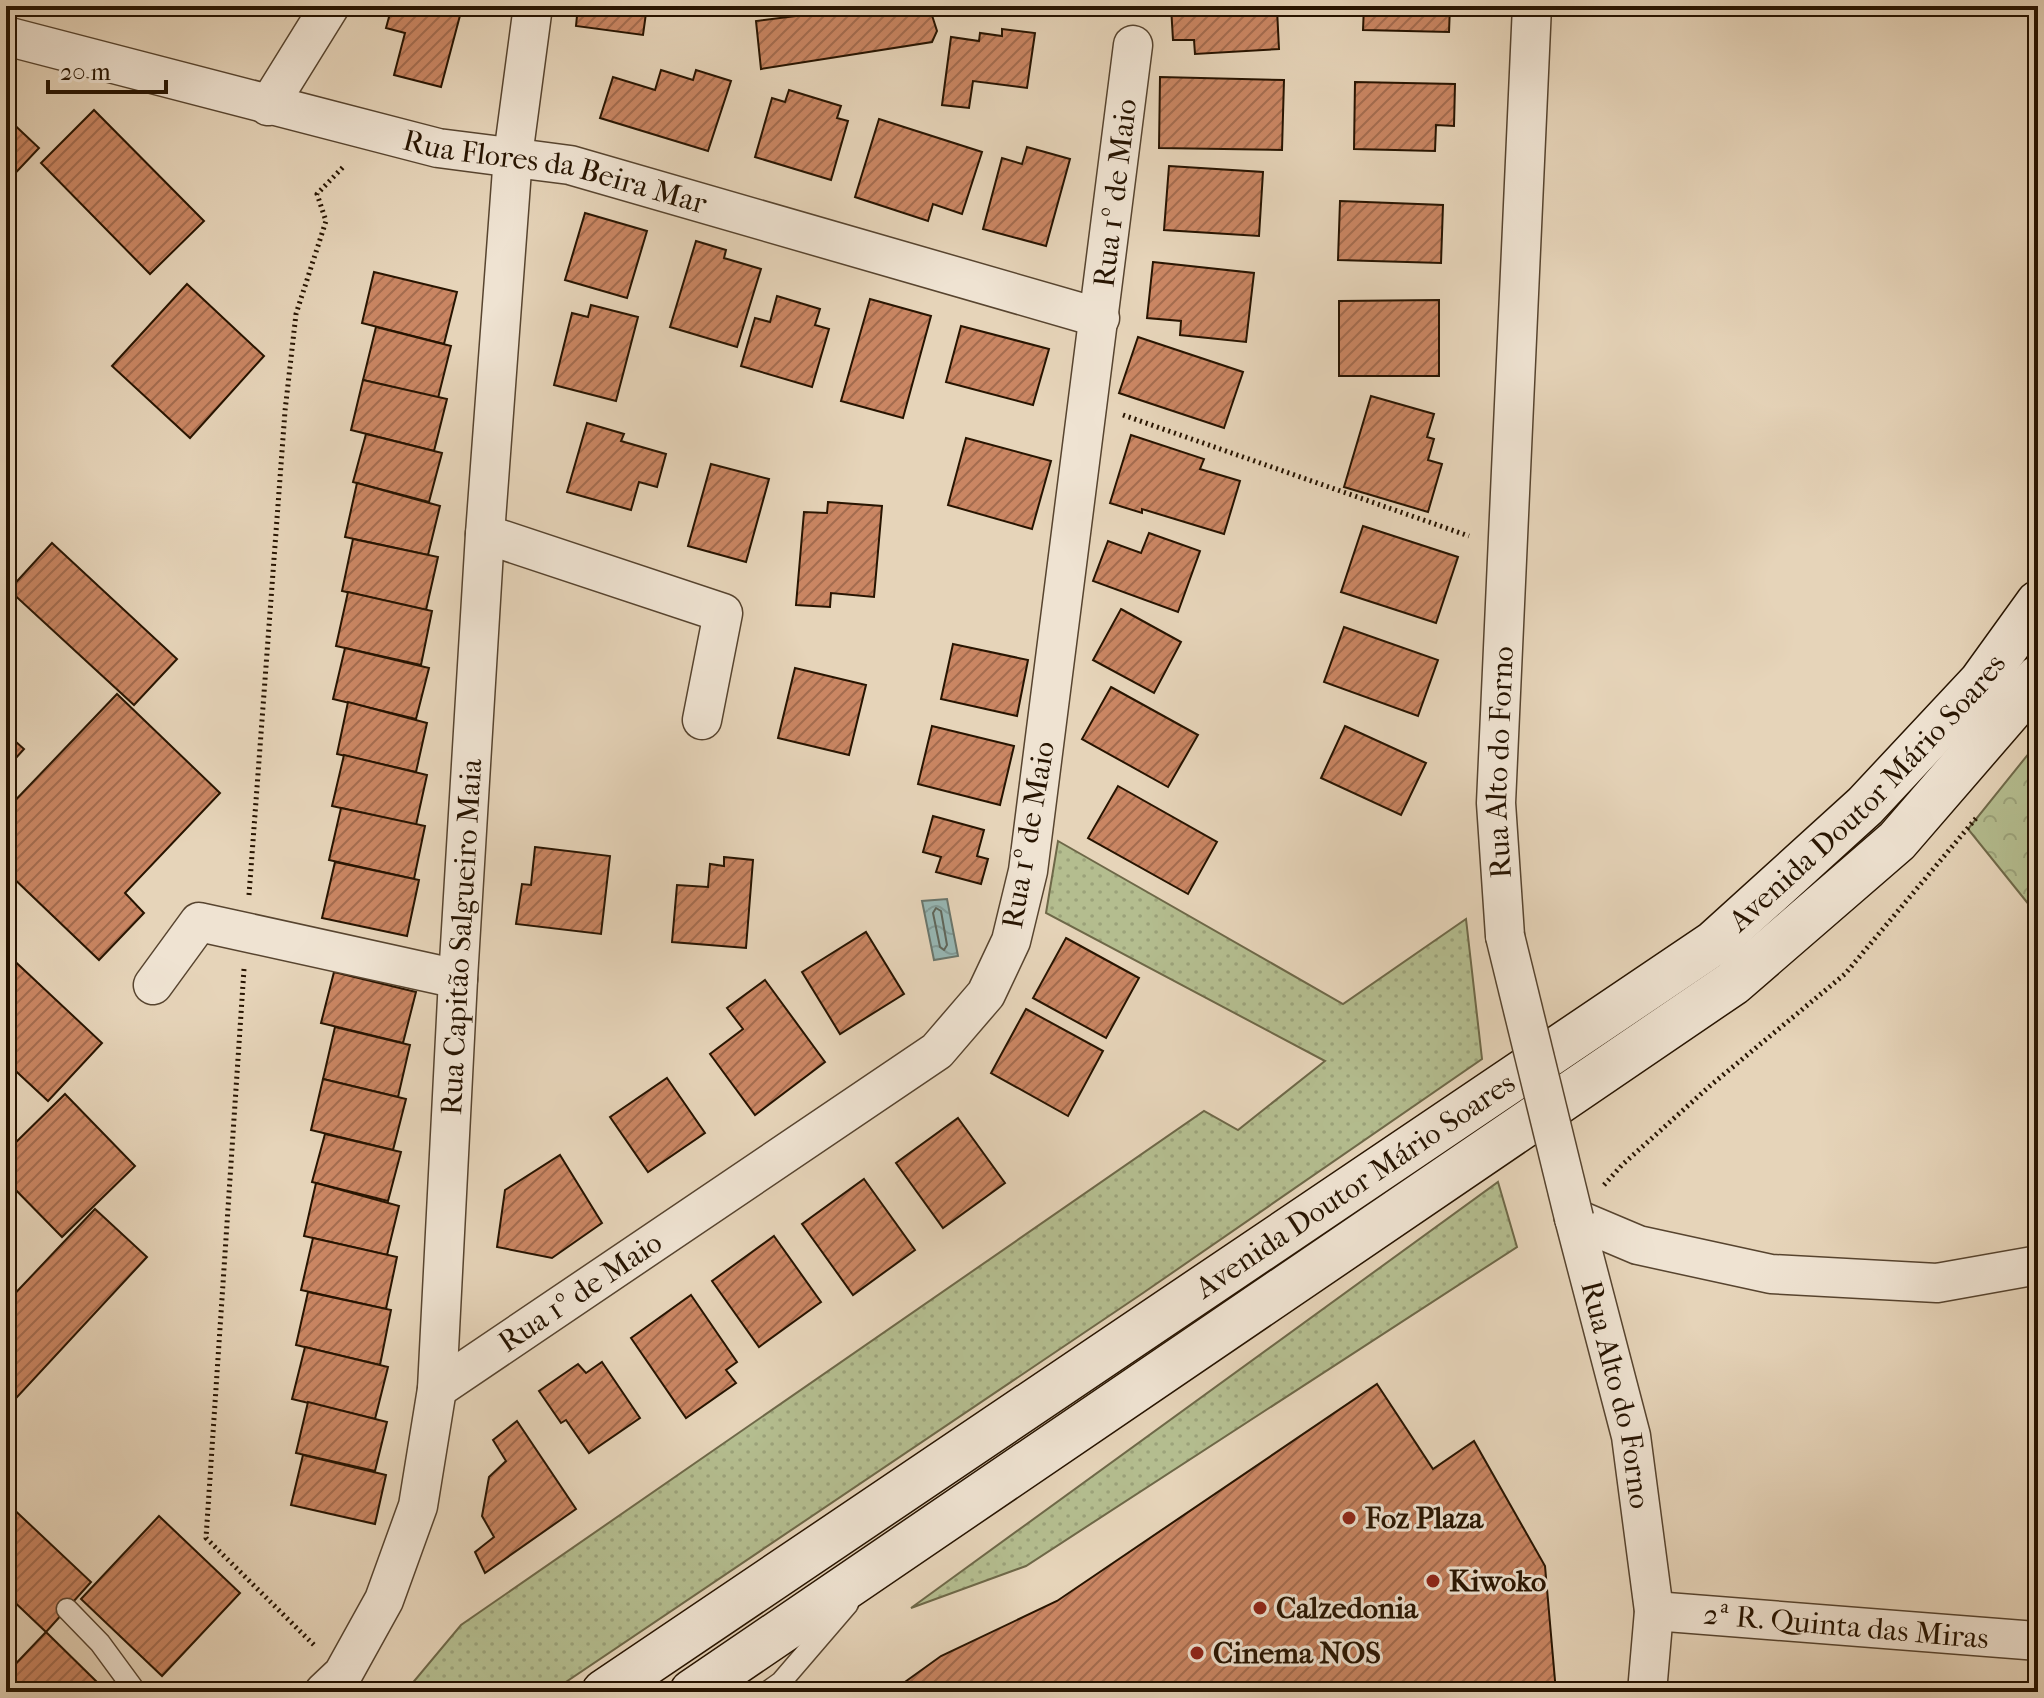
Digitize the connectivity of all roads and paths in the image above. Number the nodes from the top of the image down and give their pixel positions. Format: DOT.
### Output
graph roads {
  1 [pos="330,6"];
  2 [pos="533,6"];
  3 [pos="1532,6"];
  4 [pos="6,36"];
  5 [pos="1133,45"];
  6 [pos="268,106"];
  7 [pos="513,156"];
  8 [pos="1100,318"];
  9 [pos="1089,402"];
  10 [pos="485,534"];
  11 [pos="1507,550"];
  12 [pos="2038,603"];
  13 [pos="2038,678"];
  14 [pos="702,720"];
  15 [pos="1986,806"];
  16 [pos="458,979"];
  17 [pos="153,985"];
  18 [pos="1574,1218"];
  19 [pos="2038,1265"];
  20 [pos="437,1389"];
  21 [pos="881,1565"];
  22 [pos="67,1609"];
  23 [pos="1654,1611"];
  24 [pos="2038,1641"];
  25 [pos="136,1692"];
  26 [pos="324,1692"];
  27 [pos="604,1692"];
  28 [pos="692,1692"];
  29 [pos="767,1692"];
  30 [pos="1647,1692"];
  1 -- 6 [label="street"];
  2 -- 7 [label="street, Rua Capitão Salgueiro Maia"];
  3 -- 11 [label="street, Rua Alto do Forno"];
  4 -- 6 [label="street, Rua Flores da Beira Mar"];
  5 -- 8 [label="street, Rua 1º de Maio"];
  6 -- 7 [label="street, Rua Flores da Beira Mar"];
  7 -- 8 [label="street, Rua Flores da Beira Mar"];
  7 -- 10 [label="street, Rua Capitão Salgueiro Maia"];
  8 -- 9 [label="street, Rua 1º de Maio"];
  9 -- 11 [label="path"];
  9 -- 20 [label="street, Rua 1º de Maio"];
  10 -- 14 [label="street"];
  10 -- 16 [label="street, Rua Capitão Salgueiro Maia"];
  11 -- 18 [label="street, Rua Alto do Forno, bridge"];
  12 -- 27 [label="main road, Avenida Doutor Mário Soares"];
  13 -- 21 [label="main road, Avenida Doutor Mário Soares"];
  15 -- 18 [label="path"];
  16 -- 17 [label="street"];
  16 -- 20 [label="street, Rua Capitão Salgueiro Maia"];
  18 -- 19 [label="street"];
  18 -- 23 [label="street, Rua Alto do Forno"];
  20 -- 26 [label="street, Rua Capitão Salgueiro Maia"];
  21 -- 28 [label="main road, Avenida Doutor Mário Soares"];
  21 -- 29 [label="lane"];
  22 -- 25 [label="lane"];
  23 -- 24 [label="street, 2ª R. Quinta das Miras"];
  23 -- 30 [label="street, Rua Alto do Forno"];
}
